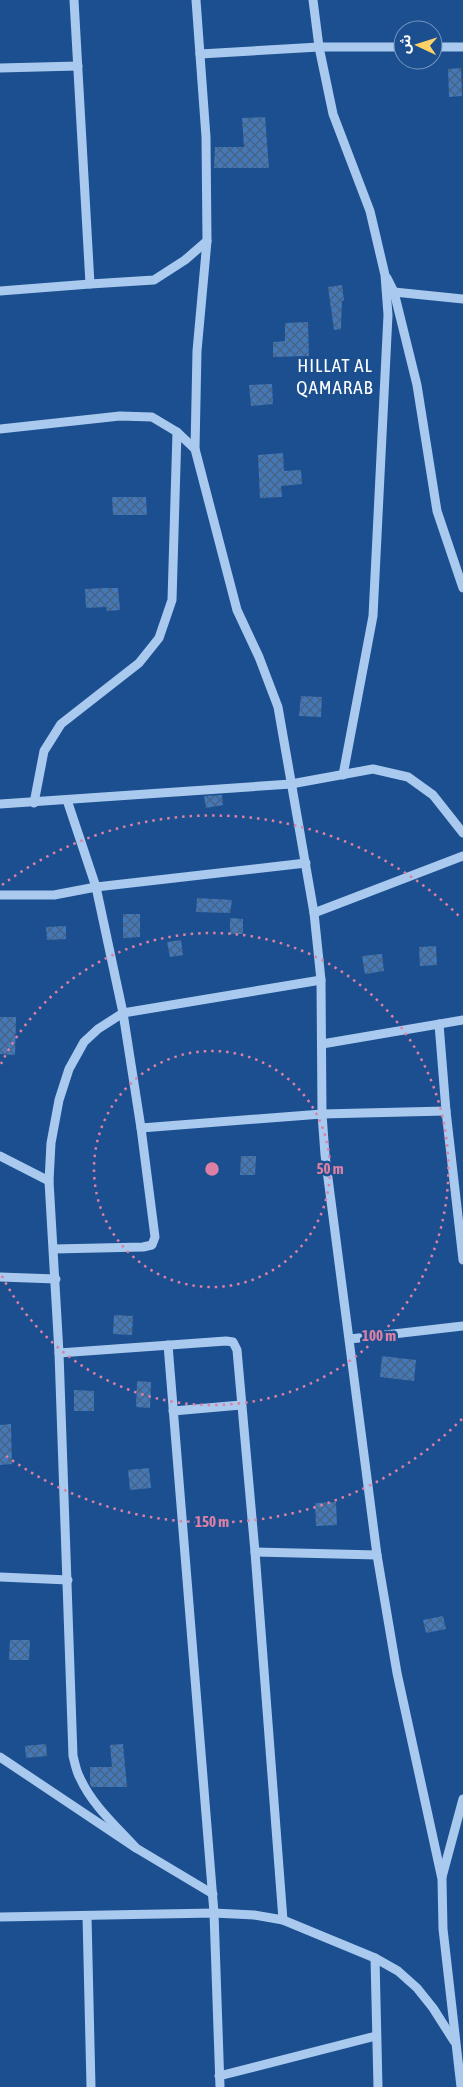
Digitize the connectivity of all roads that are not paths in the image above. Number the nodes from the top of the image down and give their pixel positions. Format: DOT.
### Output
graph roads {
  1 [pos="74,0"];
  2 [pos="196,0"];
  3 [pos="313,0"];
  4 [pos="319,47"];
  5 [pos="393,47"];
  6 [pos="443,47"];
  7 [pos="463,47"];
  8 [pos="200,54"];
  9 [pos="78,66"];
  10 [pos="0,68"];
  11 [pos="207,240"];
  12 [pos="385,275"];
  13 [pos="90,284"];
  14 [pos="0,291"];
  15 [pos="394,292"];
  16 [pos="463,299"];
  17 [pos="0,429"];
  18 [pos="177,432"];
  19 [pos="194,449"];
  20 [pos="463,588"];
  21 [pos="343,774"];
  22 [pos="290,784"];
  23 [pos="67,800"];
  24 [pos="34,803"];
  25 [pos="0,804"];
  26 [pos="463,833"];
  27 [pos="463,856"];
  28 [pos="306,863"];
  29 [pos="96,887"];
  30 [pos="0,895"];
  31 [pos="314,913"];
  32 [pos="321,980"];
  33 [pos="123,1013"];
  34 [pos="463,1020"];
  35 [pos="439,1024"];
  36 [pos="322,1044"];
  37 [pos="446,1111"];
  38 [pos="322,1114"];
  39 [pos="141,1128"];
  40 [pos="0,1156"];
  41 [pos="49,1181"];
  42 [pos="54,1249"];
  43 [pos="463,1260"];
  44 [pos="0,1277"];
  45 [pos="56,1280"];
  46 [pos="463,1326"];
  47 [pos="350,1339"];
  48 [pos="168,1345"];
  49 [pos="59,1353"];
  50 [pos="240,1405"];
  51 [pos="174,1411"];
  52 [pos="255,1552"];
  53 [pos="377,1555"];
  54 [pos="0,1577"];
  55 [pos="68,1580"];
  56 [pos="0,1757"];
  57 [pos="463,1799"];
  58 [pos="136,1848"];
  59 [pos="442,1879"];
  60 [pos="213,1894"];
  61 [pos="214,1913"];
  62 [pos="87,1916"];
  63 [pos="0,1917"];
  64 [pos="283,1920"];
  65 [pos="375,1958"];
  66 [pos="376,2036"];
  67 [pos="456,2045"];
  68 [pos="220,2076"];
  69 [pos="91,2087"];
  70 [pos="220,2087"];
  71 [pos="378,2087"];
  72 [pos="461,2087"];
  1 -- 9 [label="street"];
  2 -- 8 [label="street"];
  3 -- 4 [label="street"];
  4 -- 5 [label="street"];
  4 -- 8 [label="street"];
  4 -- 12 [label="street"];
  6 -- 7 [label="street"];
  8 -- 11 [label="street"];
  9 -- 10 [label="street"];
  9 -- 13 [label="street"];
  11 -- 13 [label="street"];
  11 -- 19 [label="street"];
  12 -- 15 [label="street"];
  12 -- 21 [label="street"];
  13 -- 14 [label="street"];
  15 -- 16 [label="street"];
  15 -- 20 [label="street"];
  17 -- 18 [label="street"];
  18 -- 19 [label="street"];
  18 -- 24 [label="street"];
  19 -- 22 [label="street"];
  21 -- 22 [label="street"];
  21 -- 26 [label="street"];
  22 -- 23 [label="street"];
  22 -- 28 [label="street"];
  23 -- 24 [label="street"];
  23 -- 29 [label="street"];
  24 -- 25 [label="street"];
  27 -- 31 [label="street"];
  28 -- 29 [label="street"];
  28 -- 31 [label="street"];
  29 -- 30 [label="street"];
  29 -- 33 [label="street"];
  31 -- 32 [label="street"];
  32 -- 33 [label="street"];
  32 -- 36 [label="street"];
  33 -- 39 [label="street"];
  33 -- 41 [label="street"];
  34 -- 35 [label="street"];
  35 -- 36 [label="street"];
  35 -- 37 [label="street"];
  36 -- 38 [label="street"];
  37 -- 38 [label="street"];
  37 -- 43 [label="street"];
  38 -- 39 [label="street"];
  38 -- 47 [label="street"];
  39 -- 42 [label="street"];
  40 -- 41 [label="street"];
  41 -- 42 [label="street"];
  42 -- 45 [label="street"];
  44 -- 45 [label="street"];
  45 -- 49 [label="street"];
  46 -- 47 [label="street"];
  47 -- 53 [label="street"];
  48 -- 49 [label="street"];
  48 -- 50 [label="street"];
  48 -- 51 [label="street"];
  49 -- 55 [label="street"];
  50 -- 51 [label="street"];
  50 -- 52 [label="street"];
  51 -- 60 [label="street"];
  52 -- 53 [label="street"];
  52 -- 64 [label="street"];
  53 -- 59 [label="street"];
  54 -- 55 [label="street"];
  55 -- 58 [label="street"];
  56 -- 58 [label="street"];
  57 -- 59 [label="street"];
  58 -- 60 [label="street"];
  59 -- 67 [label="street"];
  60 -- 61 [label="street"];
  61 -- 62 [label="street"];
  61 -- 64 [label="street"];
  61 -- 68 [label="street"];
  62 -- 63 [label="street"];
  62 -- 69 [label="street"];
  64 -- 65 [label="street"];
  65 -- 66 [label="street"];
  65 -- 67 [label="street"];
  66 -- 68 [label="street"];
  66 -- 71 [label="street"];
  67 -- 72 [label="street"];
  68 -- 70 [label="street"];
}
